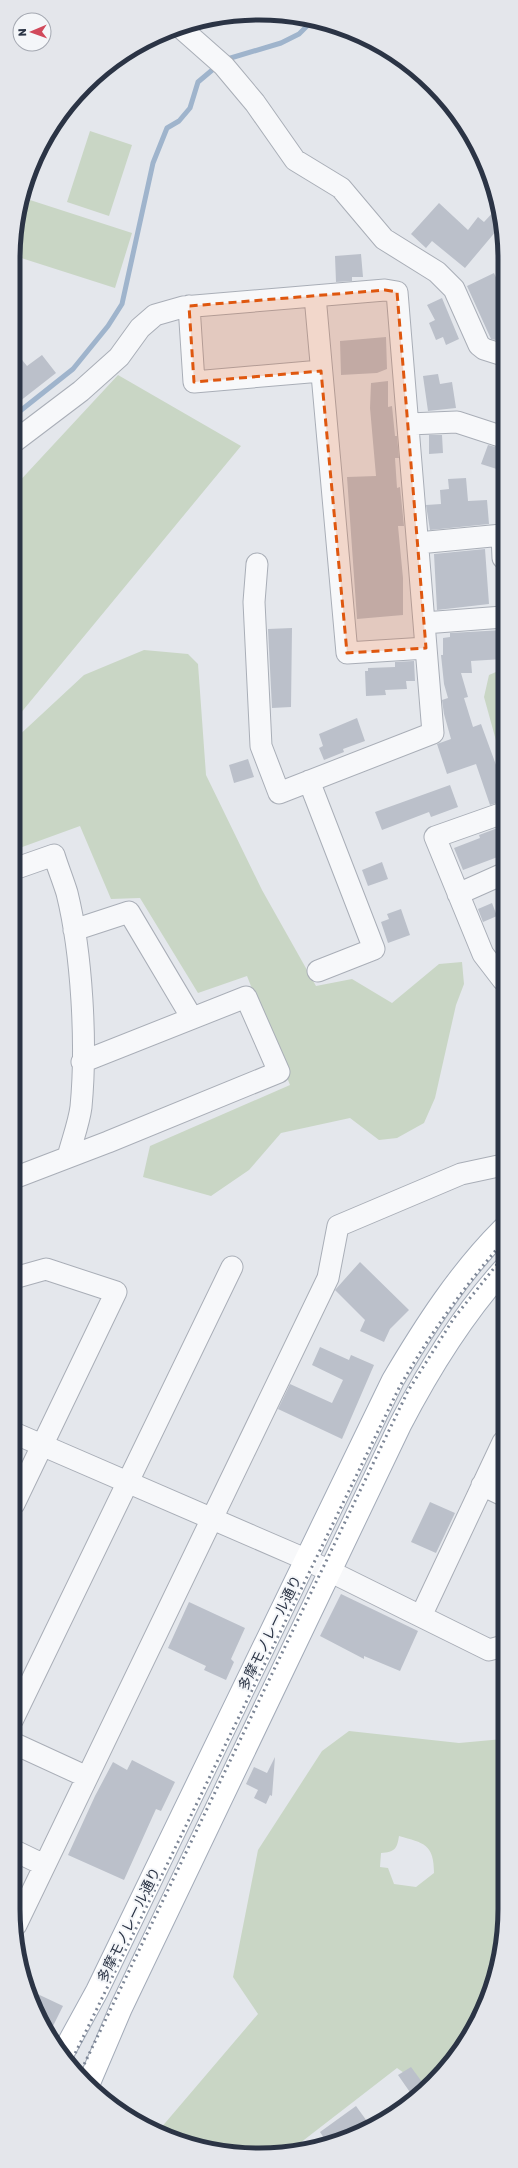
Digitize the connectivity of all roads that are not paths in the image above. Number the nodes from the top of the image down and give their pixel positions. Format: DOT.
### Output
graph roads {
  1 [pos="185,32"];
  2 [pos="315,296"];
  3 [pos="190,306"];
  4 [pos="498,353"];
  5 [pos="321,371"];
  6 [pos="409,424"];
  7 [pos="498,435"];
  8 [pos="20,437"];
  9 [pos="498,535"];
  10 [pos="418,543"];
  11 [pos="257,564"];
  12 [pos="498,617"];
  13 [pos="424,623"];
  14 [pos="426,648"];
  15 [pos="309,781"];
  16 [pos="498,815"];
  17 [pos="20,867"];
  18 [pos="498,876"];
  19 [pos="458,894"];
  20 [pos="74,930"];
  21 [pos="318,971"];
  22 [pos="498,974"];
  23 [pos="192,1018"];
  24 [pos="82,1062"];
  25 [pos="68,1157"];
  26 [pos="498,1166"];
  27 [pos="20,1176"];
  28 [pos="498,1235"];
  29 [pos="232,1267"];
  30 [pos="20,1276"];
  31 [pos="498,1276"];
  32 [pos="20,1436"];
  33 [pos="42,1445"];
  34 [pos="498,1452"];
  35 [pos="128,1483"];
  36 [pos="482,1485"];
  37 [pos="20,1491"];
  38 [pos="498,1493"];
  39 [pos="211,1519"];
  40 [pos="305,1559"];
  41 [pos="329,1571"];
  42 [pos="421,1616"];
  43 [pos="498,1647"];
  44 [pos="20,1705"];
  45 [pos="20,1746"];
  46 [pos="87,1777"];
  47 [pos="20,1853"];
  48 [pos="44,1865"];
  49 [pos="20,1916"];
  50 [pos="65,2049"];
  51 [pos="91,2079"];
  1 -- 4 [label="street"];
  2 -- 3 [label="street"];
  2 -- 5 [label="street"];
  2 -- 6 [label="street"];
  3 -- 5 [label="street"];
  3 -- 8 [label="street"];
  5 -- 14 [label="street"];
  6 -- 7 [label="street"];
  6 -- 10 [label="street"];
  9 -- 10 [label="street"];
  10 -- 13 [label="street"];
  11 -- 15 [label="street"];
  12 -- 13 [label="street"];
  13 -- 14 [label="street"];
  14 -- 15 [label="street"];
  15 -- 21 [label="street"];
  16 -- 19 [label="street"];
  17 -- 20 [label="street"];
  18 -- 19 [label="street"];
  19 -- 22 [label="street"];
  20 -- 23 [label="street"];
  20 -- 24 [label="street"];
  23 -- 24 [label="street"];
  23 -- 25 [label="street"];
  24 -- 25 [label="street"];
  25 -- 27 [label="street"];
  26 -- 39 [label="street"];
  28 -- 40 [label="main road, 多摩モノレール通り"];
  29 -- 35 [label="street"];
  30 -- 33 [label="street"];
  31 -- 41 [label="main road, 多摩モノレール通り"];
  32 -- 33 [label="street"];
  33 -- 35 [label="street"];
  33 -- 37 [label="street"];
  34 -- 36 [label="street"];
  35 -- 39 [label="street"];
  35 -- 44 [label="street"];
  36 -- 38 [label="street"];
  36 -- 42 [label="street"];
  39 -- 40 [label="street"];
  39 -- 46 [label="street"];
  40 -- 41 [label="street"];
  40 -- 50 [label="main road, 多摩モノレール通り"];
  41 -- 42 [label="street"];
  41 -- 51 [label="main road, 多摩モノレール通り"];
  42 -- 43 [label="street"];
  45 -- 46 [label="street"];
  46 -- 48 [label="street"];
  47 -- 48 [label="street"];
  48 -- 49 [label="street"];
}
